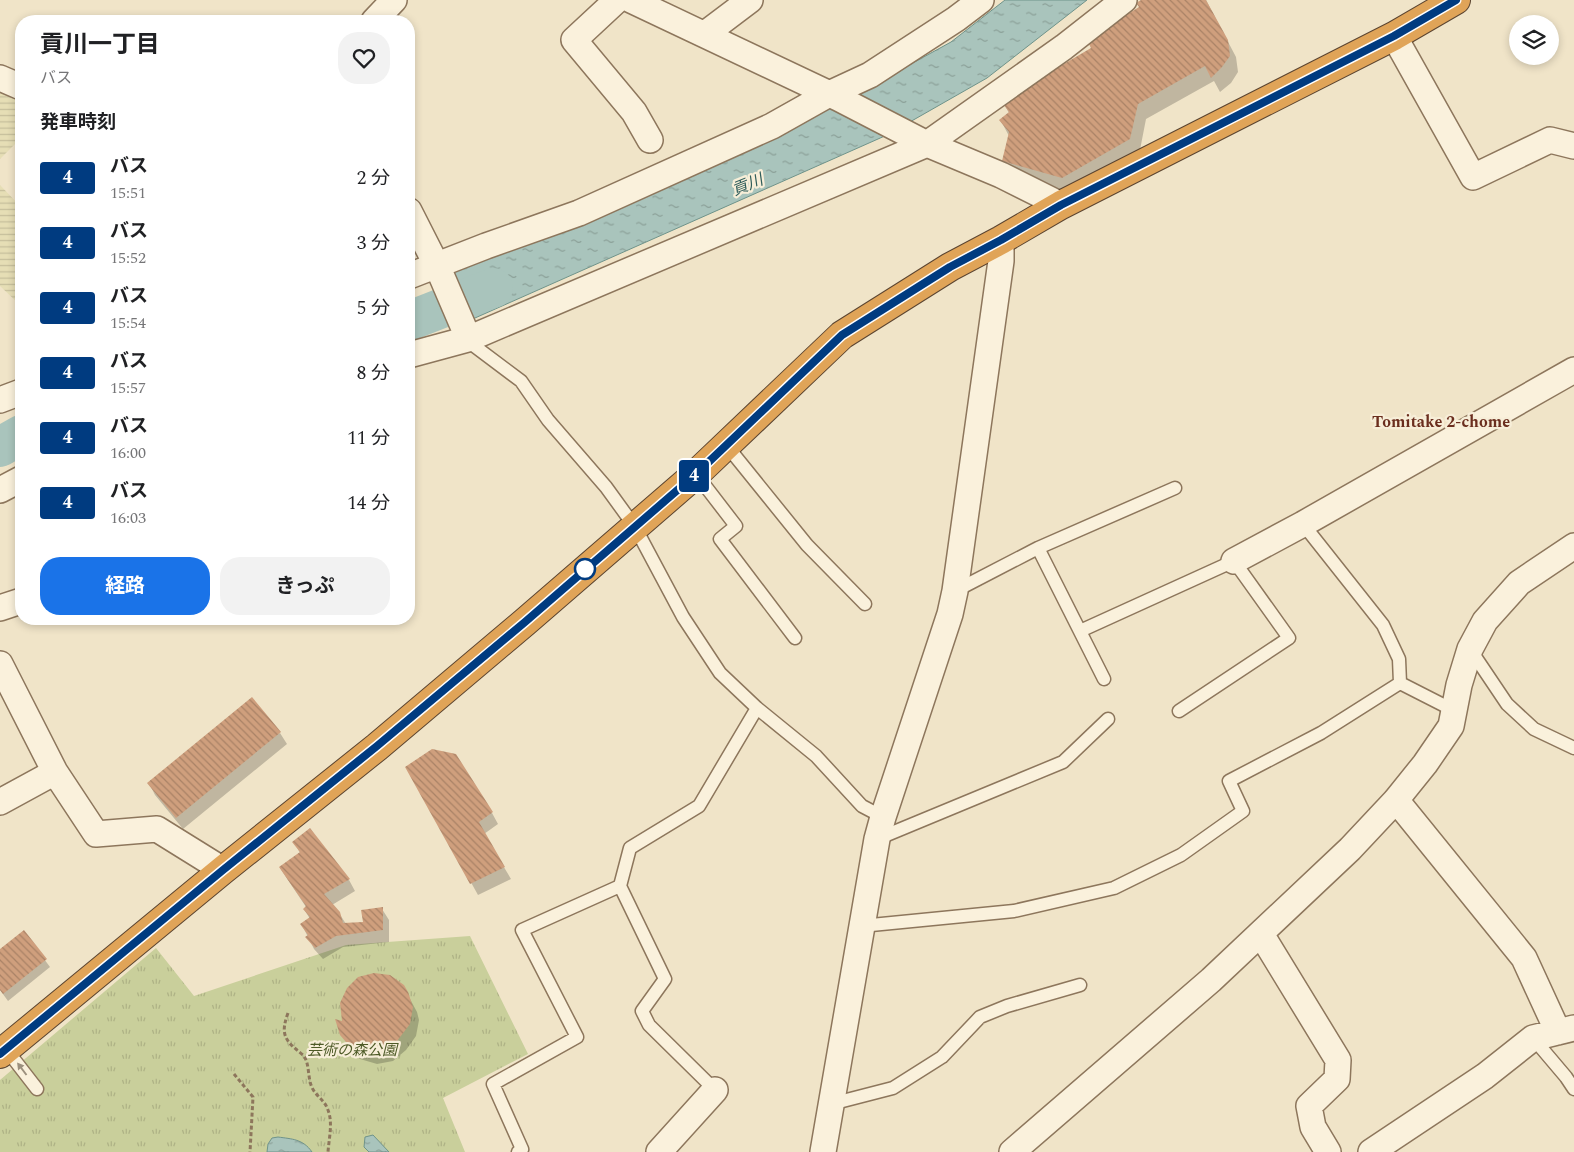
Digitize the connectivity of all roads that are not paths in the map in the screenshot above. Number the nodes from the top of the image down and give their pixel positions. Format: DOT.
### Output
graph roads {
  1 [pos="394,0"];
  2 [pos="617,0"];
  3 [pos="631,0"];
  4 [pos="750,0"];
  5 [pos="982,0"];
  6 [pos="1124,0"];
  7 [pos="1456,0"];
  8 [pos="380,15"];
  9 [pos="705,34"];
  10 [pos="1394,36"];
  11 [pos="0,78"];
  12 [pos="15,84"];
  13 [pos="833,96"];
  14 [pos="650,140"];
  15 [pos="927,144"];
  16 [pos="1574,146"];
  17 [pos="1061,205"];
  18 [pos="415,223"];
  19 [pos="1001,240"];
  20 [pos="438,267"];
  21 [pos="415,274"];
  22 [pos="467,336"];
  23 [pos="415,354"];
  24 [pos="1574,370"];
  25 [pos="15,394"];
  26 [pos="0,400"];
  27 [pos="727,446"];
  28 [pos="696,474"];
  29 [pos="15,482"];
  30 [pos="1175,488"];
  31 [pos="0,490"];
  32 [pos="1303,524"];
  33 [pos="635,527"];
  34 [pos="1574,546"];
  35 [pos="1038,548"];
  36 [pos="1234,561"];
  37 [pos="955,591"];
  38 [pos="15,603"];
  39 [pos="865,604"];
  40 [pos="0,608"];
  41 [pos="1080,631"];
  42 [pos="795,638"];
  43 [pos="1470,649"];
  44 [pos="0,664"];
  45 [pos="1104,679"];
  46 [pos="1400,683"];
  47 [pos="5,690"];
  48 [pos="757,708"];
  49 [pos="1455,710"];
  50 [pos="1179,711"];
  51 [pos="1108,719"];
  52 [pos="1574,748"];
  53 [pos="55,772"];
  54 [pos="1396,800"];
  55 [pos="0,802"];
  56 [pos="880,828"];
  57 [pos="223,870"];
  58 [pos="620,886"];
  59 [pos="862,926"];
  60 [pos="1262,934"];
  61 [pos="1080,985"];
  62 [pos="1566,1030"];
  63 [pos="1533,1038"];
  64 [pos="3,1052"];
  65 [pos="37,1089"];
  66 [pos="1574,1089"];
  67 [pos="715,1090"];
  68 [pos="831,1104"];
  69 [pos="518,1152"];
  70 [pos="659,1152"];
  71 [pos="823,1152"];
  72 [pos="1012,1152"];
  73 [pos="1328,1152"];
  74 [pos="1371,1152"];
  1 -- 8 [label="street"];
  2 -- 14 [label="street"];
  3 -- 9 [label="street"];
  4 -- 9 [label="street"];
  5 -- 13 [label="street"];
  6 -- 15 [label="street"];
  7 -- 10 [label="highway"];
  9 -- 13 [label="street"];
  10 -- 16 [label="street"];
  10 -- 17 [label="highway"];
  11 -- 12 [label="street"];
  13 -- 15 [label="street"];
  13 -- 20 [label="street"];
  15 -- 17 [label="street"];
  15 -- 22 [label="street"];
  17 -- 19 [label="highway"];
  18 -- 20 [label="street"];
  19 -- 27 [label="highway"];
  19 -- 37 [label="street"];
  20 -- 21 [label="street"];
  20 -- 22 [label="street"];
  22 -- 23 [label="street"];
  22 -- 33 [label="lane"];
  24 -- 32 [label="street"];
  25 -- 26 [label="street"];
  27 -- 28 [label="highway"];
  27 -- 39 [label="lane"];
  28 -- 33 [label="highway"];
  28 -- 42 [label="lane"];
  29 -- 31 [label="street"];
  30 -- 35 [label="lane"];
  32 -- 36 [label="street"];
  32 -- 46 [label="lane"];
  33 -- 48 [label="lane"];
  33 -- 57 [label="highway"];
  34 -- 43 [label="street"];
  35 -- 37 [label="lane"];
  35 -- 41 [label="lane"];
  36 -- 41 [label="lane"];
  36 -- 50 [label="lane"];
  37 -- 56 [label="street"];
  38 -- 40 [label="street"];
  41 -- 45 [label="lane"];
  43 -- 49 [label="street"];
  43 -- 52 [label="lane"];
  44 -- 47 [label="street"];
  46 -- 49 [label="lane"];
  46 -- 59 [label="lane"];
  47 -- 53 [label="street"];
  48 -- 56 [label="lane"];
  48 -- 58 [label="lane"];
  49 -- 54 [label="street"];
  51 -- 56 [label="lane"];
  53 -- 55 [label="street"];
  53 -- 57 [label="street"];
  54 -- 60 [label="street"];
  54 -- 62 [label="street"];
  56 -- 59 [label="street"];
  57 -- 64 [label="highway"];
  58 -- 67 [label="lane"];
  58 -- 69 [label="lane"];
  59 -- 68 [label="street"];
  60 -- 72 [label="street"];
  60 -- 73 [label="street"];
  61 -- 68 [label="lane"];
  62 -- 63 [label="street"];
  63 -- 66 [label="lane"];
  63 -- 74 [label="street"];
  65 -- 64 [label="lane, one-way"];
  67 -- 70 [label="street"];
  68 -- 71 [label="street"];
}
